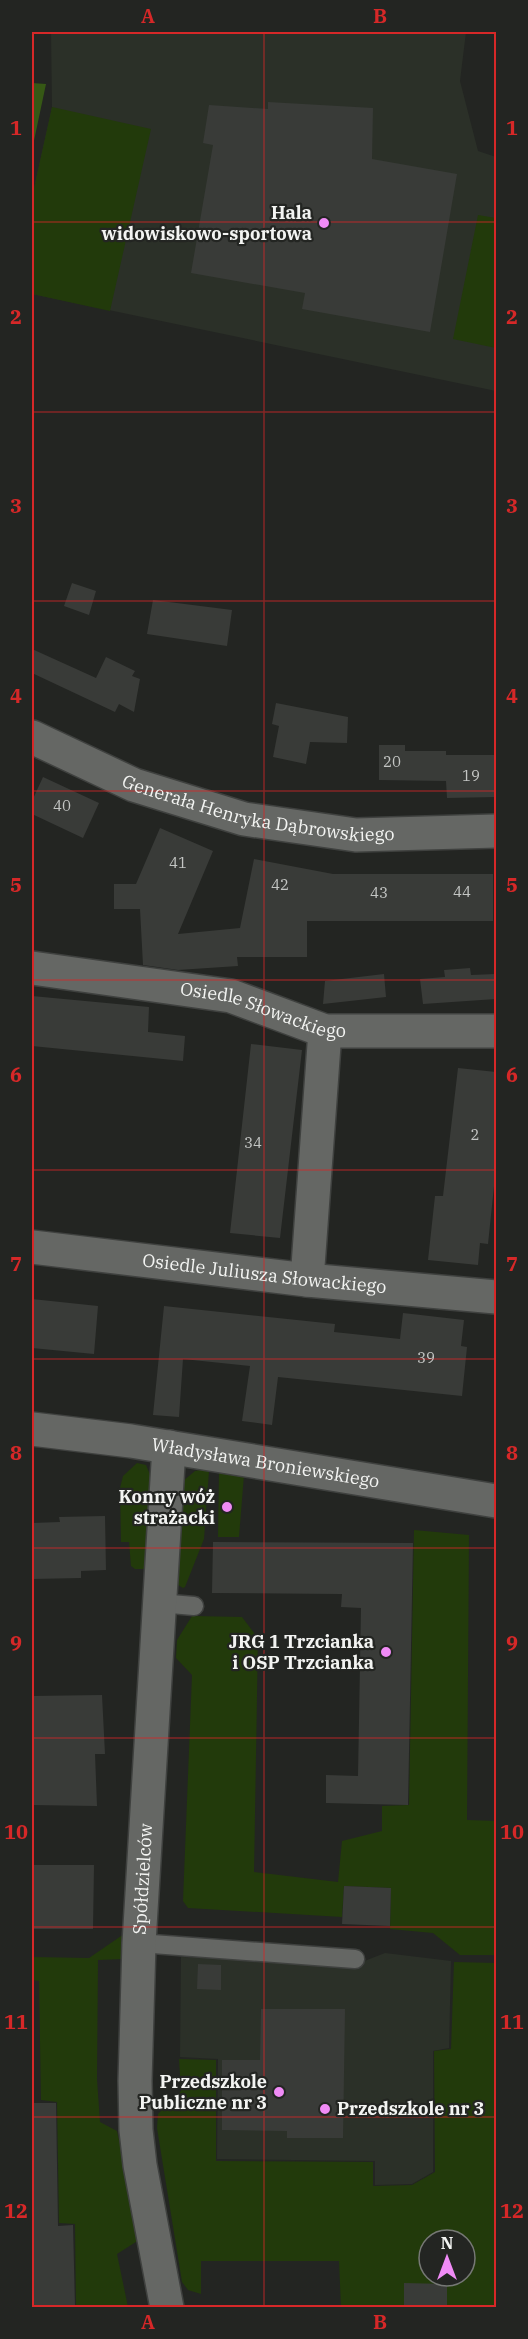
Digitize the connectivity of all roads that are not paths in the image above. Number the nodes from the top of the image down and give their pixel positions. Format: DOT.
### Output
graph roads {
  1 [pos="32,736"];
  2 [pos="496,831"];
  3 [pos="32,968"];
  4 [pos="325,1031"];
  5 [pos="496,1031"];
  6 [pos="32,1247"];
  7 [pos="307,1280"];
  8 [pos="496,1297"];
  9 [pos="32,1429"];
  10 [pos="170,1447"];
  11 [pos="496,1501"];
  12 [pos="159,1603"];
  13 [pos="194,1606"];
  14 [pos="139,1943"];
  15 [pos="355,1959"];
  16 [pos="167,2307"];
  1 -- 2 [label="street, Generała Henryka Dąbrowskiego"];
  3 -- 4 [label="street, Osiedle Słowackiego"];
  4 -- 5 [label="street, Osiedle Słowackiego"];
  4 -- 7 [label="street"];
  6 -- 7 [label="street, Osiedle Juliusza Słowackiego"];
  7 -- 8 [label="street, Osiedle Juliusza Słowackiego"];
  9 -- 10 [label="street, Władysława Broniewskiego"];
  10 -- 11 [label="street, Władysława Broniewskiego"];
  10 -- 12 [label="street, Spółdzielców"];
  12 -- 13 [label="lane"];
  12 -- 14 [label="street, Spółdzielców"];
  14 -- 15 [label="lane"];
  14 -- 16 [label="street, Spółdzielców"];
}
